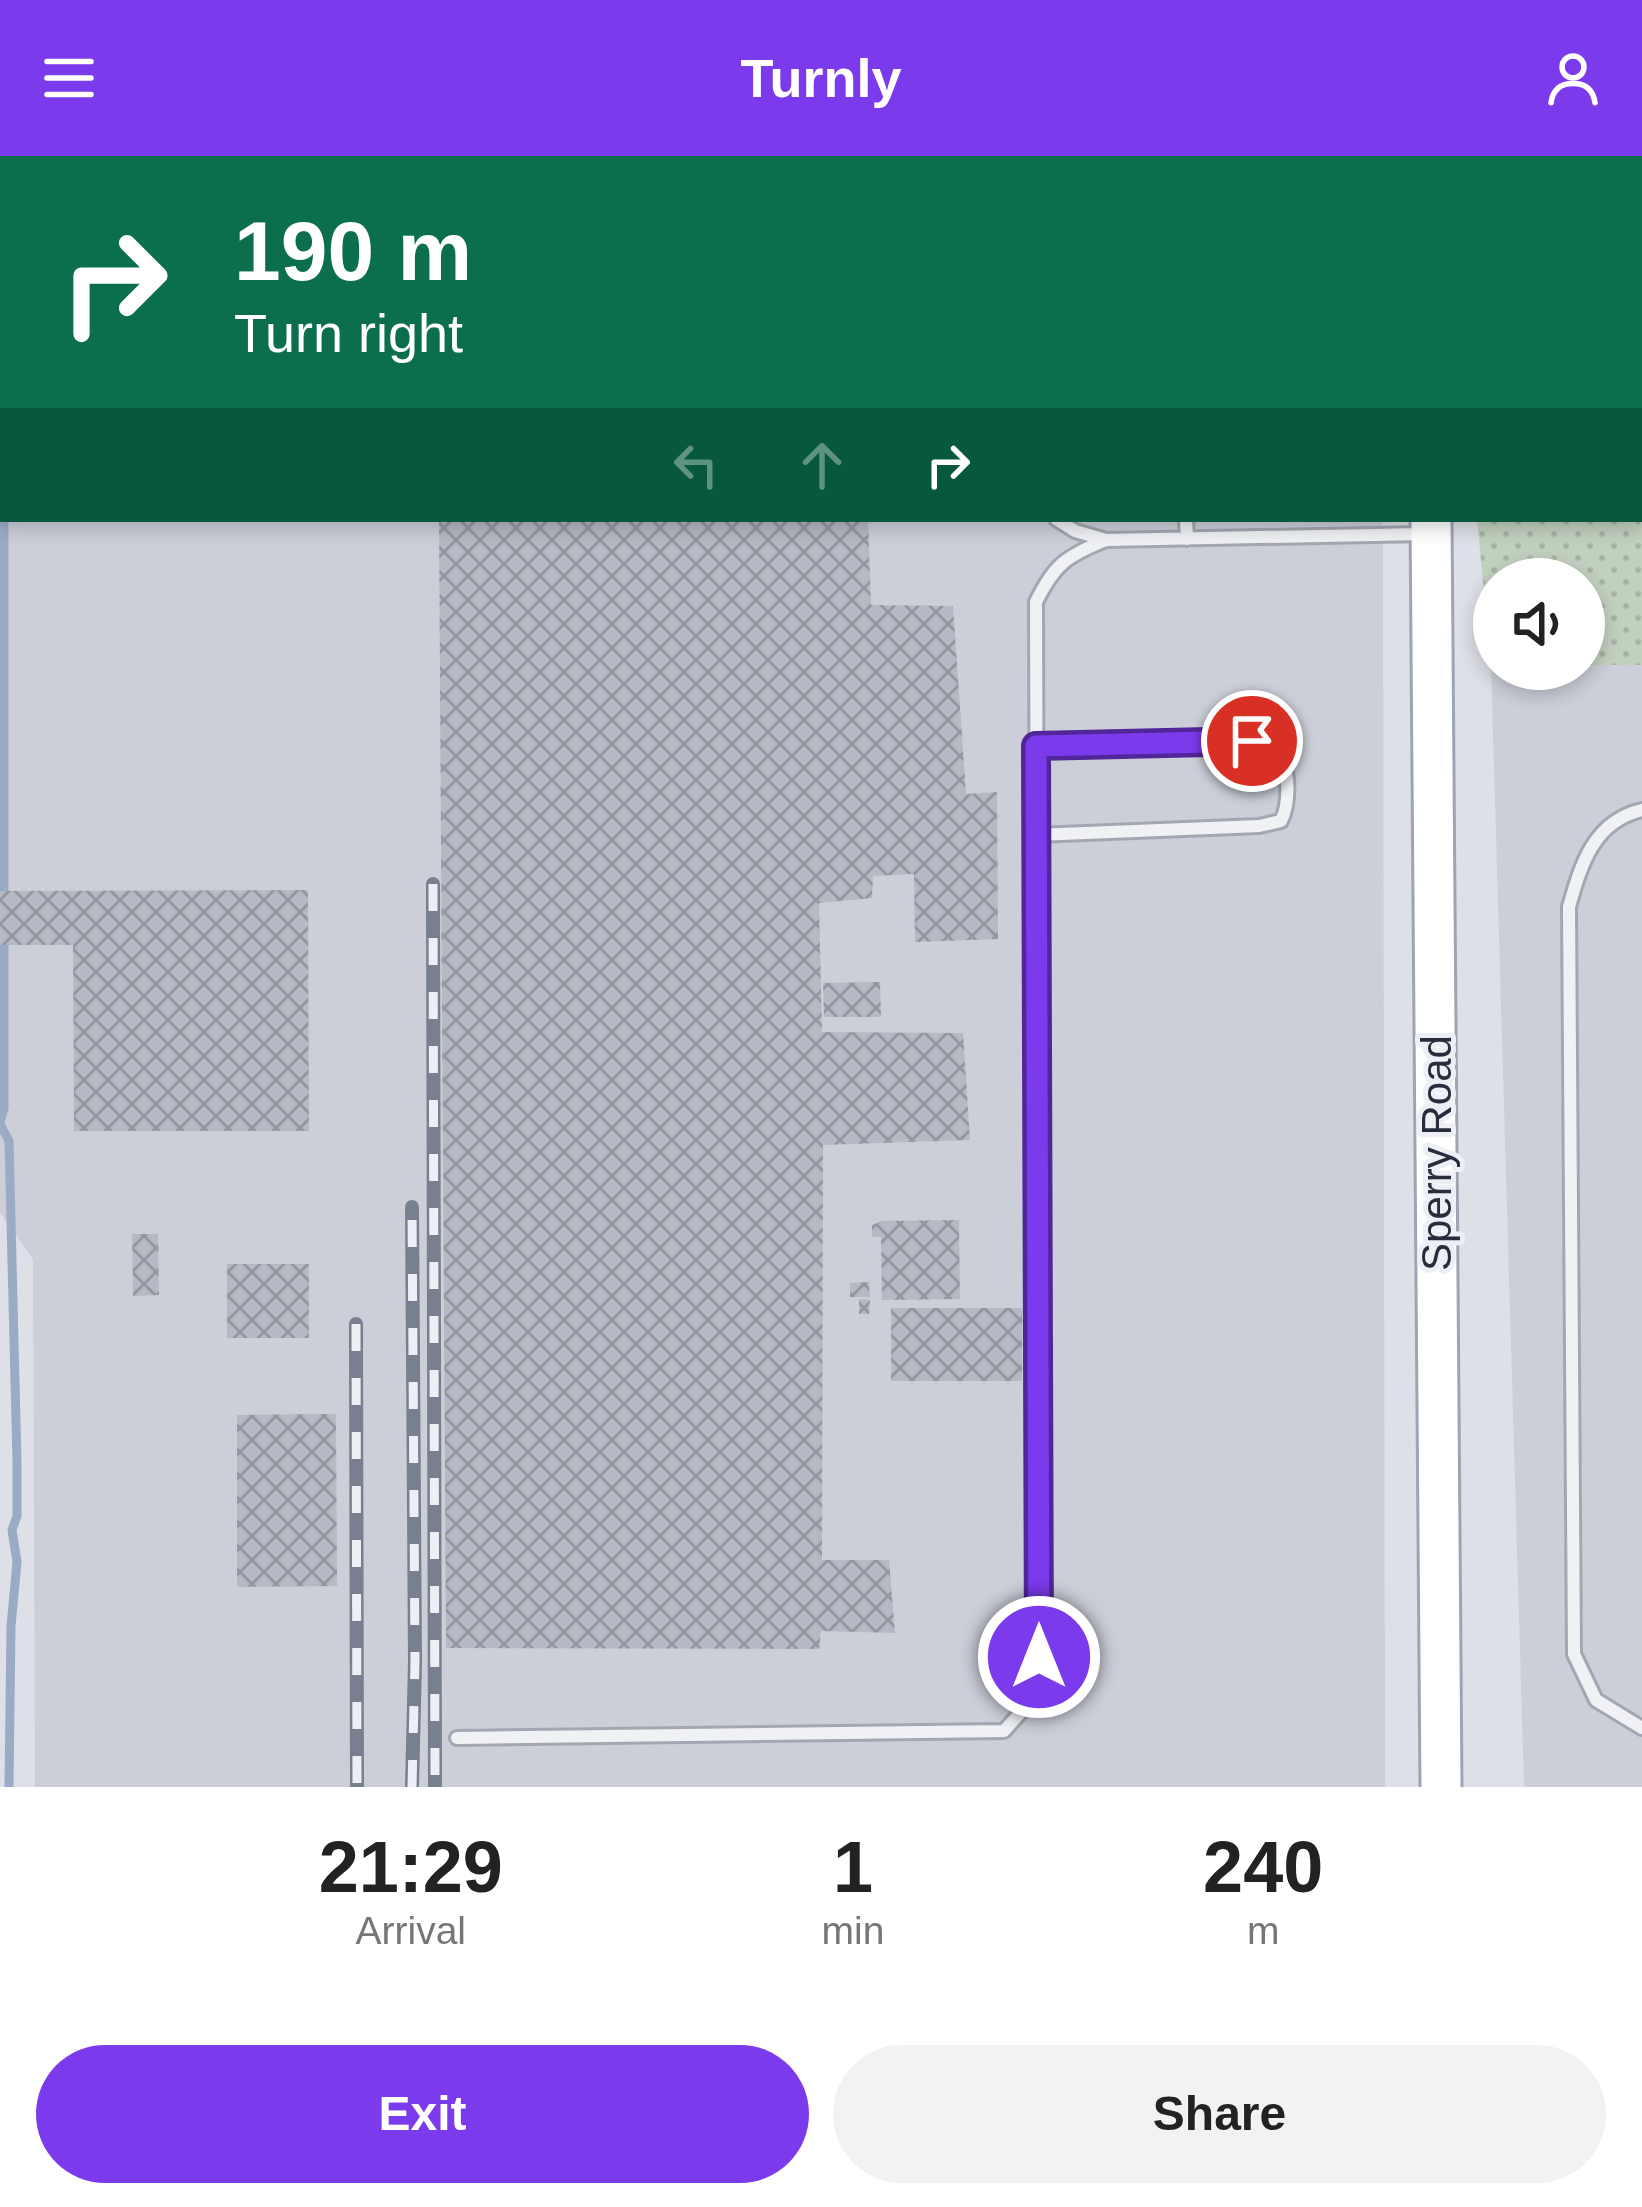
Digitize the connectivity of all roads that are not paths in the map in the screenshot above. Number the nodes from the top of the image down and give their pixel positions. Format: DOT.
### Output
graph roads {
  1 [pos="1061,522"];
  2 [pos="1186,522"];
  3 [pos="1431,526"];
  4 [pos="1187,539"];
  5 [pos="1106,540"];
  6 [pos="1036,746"];
  7 [pos="1642,811"];
  8 [pos="1036,835"];
  9 [pos="1642,1728"];
  10 [pos="457,1738"];
  11 [pos="1442,1787"];
  1 -- 5 [label="lane"];
  2 -- 4 [label="lane"];
  3 -- 4 [label="lane"];
  3 -- 11 [label="main road, Sperry Road"];
  4 -- 5 [label="lane"];
  5 -- 6 [label="lane"];
  6 -- 8 [label="lane"];
  6 -- 8 [label="lane"];
  7 -- 9 [label="lane"];
  8 -- 10 [label="lane"];
}
